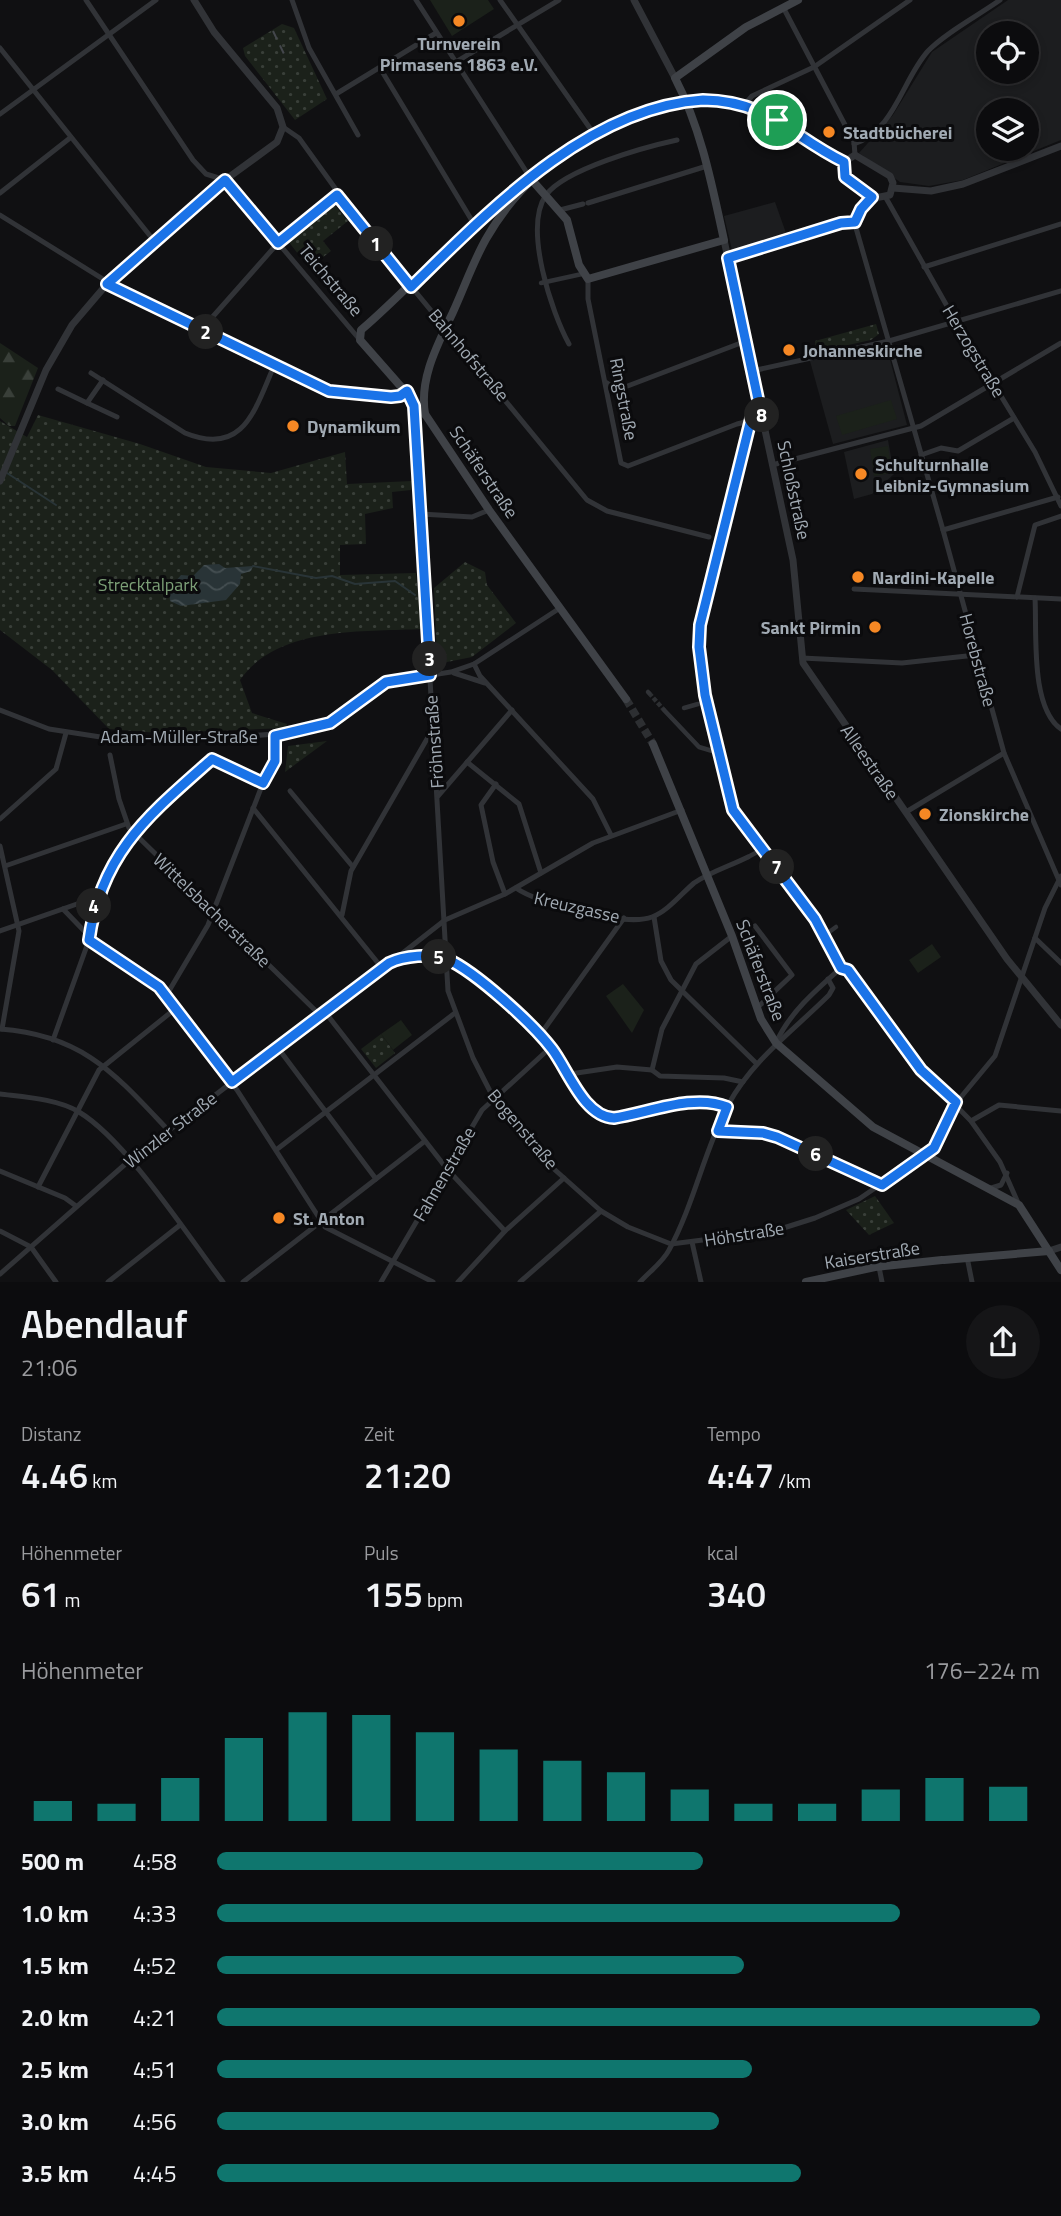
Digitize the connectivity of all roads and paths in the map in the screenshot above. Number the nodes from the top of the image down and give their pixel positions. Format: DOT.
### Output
graph roads {
  1 [pos="86,0"];
  2 [pos="156,0"];
  3 [pos="194,0"];
  4 [pos="292,0"];
  5 [pos="416,0"];
  6 [pos="500,0"];
  7 [pos="559,0"];
  8 [pos="634,0"];
  9 [pos="798,0"];
  10 [pos="910,0"];
  11 [pos="1000,0"];
  12 [pos="783,7"];
  13 [pos="517,25"];
  14 [pos="109,33"];
  15 [pos="436,33"];
  16 [pos="0,48"];
  17 [pos="456,62"];
  18 [pos="814,67"];
  19 [pos="380,68"];
  20 [pos="675,78"];
  21 [pos="31,89"];
  22 [pos="336,94"];
  23 [pos="687,102"];
  24 [pos="745,104"];
  25 [pos="0,114"];
  26 [pos="282,127"];
  27 [pos="594,134"];
  28 [pos="358,135"];
  29 [pos="69,138"];
  30 [pos="675,140"];
  31 [pos="854,144"];
  32 [pos="1061,146"];
  33 [pos="855,155"];
  34 [pos="844,162"];
  35 [pos="707,166"];
  36 [pos="531,179"];
  37 [pos="225,180"];
  38 [pos="893,188"];
  39 [pos="0,193"];
  40 [pos="337,195"];
  41 [pos="546,196"];
  42 [pos="872,197"];
  43 [pos="886,198"];
  44 [pos="560,210"];
  45 [pos="0,215"];
  46 [pos="855,222"];
  47 [pos="1061,224"];
  48 [pos="475,225"];
  49 [pos="724,240"];
  50 [pos="155,242"];
  51 [pos="278,243"];
  52 [pos="728,258"];
  53 [pos="924,267"];
  54 [pos="585,277"];
  55 [pos="544,283"];
  56 [pos="107,284"];
  57 [pos="411,287"];
  58 [pos="1061,291"];
  59 [pos="956,322"];
  60 [pos="446,326"];
  61 [pos="201,330"];
  62 [pos="359,340"];
  63 [pos="746,341"];
  64 [pos="889,341"];
  65 [pos="1061,343"];
  66 [pos="569,344"];
  67 [pos="274,366"];
  68 [pos="752,371"];
  69 [pos="91,373"];
  70 [pos="103,380"];
  71 [pos="605,381"];
  72 [pos="993,382"];
  73 [pos="424,384"];
  74 [pos="404,388"];
  75 [pos="58,389"];
  76 [pos="413,400"];
  77 [pos="87,402"];
  78 [pos="425,414"];
  79 [pos="117,417"];
  80 [pos="762,418"];
  81 [pos="1014,418"];
  82 [pos="751,419"];
  83 [pos="914,428"];
  84 [pos="921,454"];
  85 [pos="772,465"];
  86 [pos="0,481"];
  87 [pos="1058,497"];
  88 [pos="1061,506"];
  89 [pos="489,510"];
  90 [pos="421,514"];
  91 [pos="1061,516"];
  92 [pos="943,530"];
  93 [pos="709,537"];
  94 [pos="720,540"];
  95 [pos="854,589"];
  96 [pos="961,595"];
  97 [pos="1017,597"];
  98 [pos="1035,598"];
  99 [pos="1061,599"];
  100 [pos="560,608"];
  101 [pos="800,642"];
  102 [pos="976,655"];
  103 [pos="802,659"];
  104 [pos="474,664"];
  105 [pos="451,672"];
  106 [pos="430,675"];
  107 [pos="488,684"];
  108 [pos="626,699"];
  109 [pos="698,704"];
  110 [pos="684,708"];
  111 [pos="0,710"];
  112 [pos="512,710"];
  113 [pos="664,710"];
  114 [pos="677,711"];
  115 [pos="670,715"];
  116 [pos="1061,729"];
  117 [pos="433,730"];
  118 [pos="66,733"];
  119 [pos="275,736"];
  120 [pos="653,744"];
  121 [pos="719,753"];
  122 [pos="1004,753"];
  123 [pos="110,755"];
  124 [pos="467,762"];
  125 [pos="263,783"];
  126 [pos="496,784"];
  127 [pos="290,791"];
  128 [pos="438,796"];
  129 [pos="253,808"];
  130 [pos="682,810"];
  131 [pos="906,812"];
  132 [pos="0,819"];
  133 [pos="126,824"];
  134 [pos="132,832"];
  135 [pos="611,835"];
  136 [pos="0,846"];
  137 [pos="763,849"];
  138 [pos="748,857"];
  139 [pos="5,866"];
  140 [pos="353,867"];
  141 [pos="541,873"];
  142 [pos="708,875"];
  143 [pos="1060,881"];
  144 [pos="516,888"];
  145 [pos="505,894"];
  146 [pos="97,897"];
  147 [pos="63,909"];
  148 [pos="213,912"];
  149 [pos="342,915"];
  150 [pos="654,917"];
  151 [pos="624,919"];
  152 [pos="444,920"];
  153 [pos="19,924"];
  154 [pos="755,926"];
  155 [pos="836,927"];
  156 [pos="0,931"];
  157 [pos="825,935"];
  158 [pos="732,936"];
  159 [pos="90,938"];
  160 [pos="1035,938"];
  161 [pos="398,959"];
  162 [pos="445,959"];
  163 [pos="1061,962"];
  164 [pos="382,968"];
  165 [pos="841,968"];
  166 [pos="828,979"];
  167 [pos="1023,980"];
  168 [pos="682,990"];
  169 [pos="166,996"];
  170 [pos="758,1007"];
  171 [pos="175,1009"];
  172 [pos="323,1013"];
  173 [pos="455,1013"];
  174 [pos="1061,1025"];
  175 [pos="1,1029"];
  176 [pos="540,1035"];
  177 [pos="54,1040"];
  178 [pos="776,1043"];
  179 [pos="551,1047"];
  180 [pos="278,1048"];
  181 [pos="757,1063"];
  182 [pos="104,1065"];
  183 [pos="652,1070"];
  184 [pos="570,1074"];
  185 [pos="374,1076"];
  186 [pos="232,1082"];
  187 [pos="743,1082"];
  188 [pos="0,1094"];
  189 [pos="494,1097"];
  190 [pos="956,1102"];
  191 [pos="727,1107"];
  192 [pos="76,1110"];
  193 [pos="1061,1111"];
  194 [pos="327,1113"];
  195 [pos="971,1121"];
  196 [pos="168,1130"];
  197 [pos="718,1131"];
  198 [pos="425,1141"];
  199 [pos="276,1150"];
  200 [pos="925,1156"];
  201 [pos="130,1160"];
  202 [pos="447,1169"];
  203 [pos="0,1171"];
  204 [pos="1007,1173"];
  205 [pos="564,1178"];
  206 [pos="376,1179"];
  207 [pos="882,1185"];
  208 [pos="38,1187"];
  209 [pos="988,1189"];
  210 [pos="1019,1205"];
  211 [pos="76,1206"];
  212 [pos="601,1211"];
  213 [pos="321,1222"];
  214 [pos="180,1225"];
  215 [pos="0,1231"];
  216 [pos="505,1231"];
  217 [pos="692,1242"];
  218 [pos="671,1244"];
  219 [pos="31,1247"];
  220 [pos="1061,1247"];
  221 [pos="1049,1251"];
  222 [pos="967,1257"];
  223 [pos="394,1260"];
  224 [pos="879,1267"];
  225 [pos="1061,1270"];
  226 [pos="0,1275"];
  227 [pos="56,1282"];
  228 [pos="108,1282"];
  229 [pos="223,1282"];
  230 [pos="243,1282"];
  231 [pos="382,1282"];
  232 [pos="433,1282"];
  233 [pos="458,1282"];
  234 [pos="520,1282"];
  235 [pos="640,1282"];
  236 [pos="701,1282"];
  237 [pos="806,1282"];
  238 [pos="882,1282"];
  239 [pos="972,1282"];
  1 -- 14 [label="street, Teichstraße"];
  2 -- 14 [label="street"];
  3 -- 26 [label="street, Bahnhofstraße"];
  4 -- 22 [label="street"];
  5 -- 15 [label="street"];
  6 -- 13 [label="street"];
  7 -- 13 [label="street"];
  8 -- 20 [label="street"];
  9 -- 12 [label="main road"];
  10 -- 18 [label="street"];
  11 -- 31 [label="street"];
  12 -- 18 [label="street"];
  12 -- 20 [label="main road"];
  13 -- 17 [label="street"];
  13 -- 27 [label="street"];
  14 -- 21 [label="street"];
  14 -- 37 [label="street, Teichstraße"];
  15 -- 17 [label="street"];
  15 -- 19 [label="street"];
  16 -- 21 [label="street"];
  17 -- 36 [label="street"];
  18 -- 24 [label="street"];
  18 -- 31 [label="street"];
  19 -- 22 [label="street"];
  19 -- 48 [label="street"];
  20 -- 23 [label="main road, Schloßstraße"];
  21 -- 25 [label="street"];
  21 -- 29 [label="street"];
  22 -- 28 [label="street"];
  23 -- 24 [label="street"];
  23 -- 27 [label="main road"];
  23 -- 35 [label="main road, Schloßstraße"];
  24 -- 34 [label="street"];
  26 -- 37 [label="street"];
  26 -- 40 [label="street, Bahnhofstraße"];
  27 -- 36 [label="main road"];
  29 -- 39 [label="street"];
  29 -- 50 [label="street"];
  30 -- 41 [label="street"];
  31 -- 33 [label="street"];
  32 -- 38 [label="street"];
  33 -- 34 [label="street"];
  33 -- 38 [label="street"];
  34 -- 42 [label="street"];
  35 -- 44 [label="street"];
  35 -- 49 [label="main road, Schloßstraße"];
  36 -- 41 [label="main road, Ringstraße"];
  36 -- 48 [label="main road"];
  36 -- 60 [label="main road"];
  37 -- 50 [label="street"];
  37 -- 51 [label="street, Teichstraße"];
  38 -- 43 [label="street"];
  40 -- 51 [label="street"];
  40 -- 57 [label="street, Bahnhofstraße"];
  41 -- 44 [label="main road, Ringstraße"];
  41 -- 55 [label="street"];
  42 -- 43 [label="street"];
  42 -- 46 [label="street"];
  43 -- 53 [label="street, Herzogstraße"];
  44 -- 54 [label="main road, Ringstraße"];
  45 -- 56 [label="street"];
  46 -- 52 [label="street"];
  46 -- 64 [label="street, Horebstraße"];
  47 -- 53 [label="street"];
  48 -- 57 [label="main road"];
  49 -- 52 [label="street, Schloßstraße"];
  49 -- 54 [label="main road"];
  50 -- 56 [label="street"];
  51 -- 61 [label="street"];
  51 -- 62 [label="street, Teichstraße"];
  52 -- 63 [label="street, Schloßstraße"];
  53 -- 59 [label="street, Herzogstraße"];
  54 -- 55 [label="street"];
  54 -- 71 [label="street, Ringstraße"];
  55 -- 66 [label="street"];
  56 -- 61 [label="street"];
  56 -- 86 [label="street"];
  57 -- 60 [label="street, Bahnhofstraße"];
  57 -- 62 [label="main road"];
  58 -- 59 [label="street"];
  59 -- 64 [label="street"];
  59 -- 72 [label="street, Herzogstraße"];
  60 -- 73 [label="main road"];
  60 -- 93 [label="street, Bahnhofstraße"];
  61 -- 67 [label="street"];
  62 -- 74 [label="main road, Teichstraße"];
  63 -- 68 [label="street, Schloßstraße"];
  63 -- 71 [label="street"];
  64 -- 68 [label="street"];
  64 -- 83 [label="street, Horebstraße"];
  65 -- 72 [label="street"];
  67 -- 70 [label="street"];
  67 -- 74 [label="street"];
  68 -- 80 [label="street, Schloßstraße"];
  69 -- 70 [label="street"];
  70 -- 77 [label="street"];
  71 -- 82 [label="street, Ringstraße"];
  72 -- 81 [label="street, Herzogstraße"];
  72 -- 83 [label="street"];
  73 -- 74 [label="main road"];
  73 -- 78 [label="main road"];
  74 -- 76 [label="main road, Teichstraße"];
  75 -- 77 [label="street"];
  76 -- 78 [label="main road, Schäferstraße"];
  76 -- 90 [label="street, Fröhnstraße"];
  77 -- 79 [label="street"];
  78 -- 89 [label="main road, Schäferstraße"];
  80 -- 82 [label="street, Ringstraße"];
  80 -- 85 [label="street, Schloßstraße"];
  81 -- 84 [label="street"];
  81 -- 87 [label="street, Herzogstraße"];
  82 -- 94 [label="street"];
  83 -- 84 [label="street, Horebstraße"];
  83 -- 85 [label="street"];
  84 -- 92 [label="street, Horebstraße"];
  85 -- 101 [label="street, Schloßstraße"];
  87 -- 88 [label="street, Herzogstraße"];
  87 -- 92 [label="street"];
  89 -- 90 [label="street"];
  89 -- 100 [label="main road, Schäferstraße"];
  90 -- 106 [label="street, Fröhnstraße"];
  91 -- 97 [label="street"];
  92 -- 96 [label="street, Horebstraße"];
  93 -- 94 [label="street, Bahnhofstraße"];
  94 -- 121 [label="street"];
  95 -- 96 [label="street"];
  96 -- 97 [label="street"];
  96 -- 102 [label="street, Horebstraße"];
  97 -- 98 [label="street"];
  98 -- 99 [label="street"];
  98 -- 116 [label="street"];
  100 -- 104 [label="street, Adam-Müller-Straße"];
  100 -- 108 [label="main road, Schäferstraße"];
  101 -- 103 [label="street, Alleestraße"];
  102 -- 103 [label="street"];
  102 -- 122 [label="street, Horebstraße"];
  103 -- 131 [label="street, Alleestraße"];
  104 -- 105 [label="street, Adam-Müller-Straße"];
  104 -- 107 [label="street"];
  105 -- 106 [label="street, Adam-Müller-Straße"];
  105 -- 107 [label="street"];
  106 -- 117 [label="street, Fröhnstraße"];
  106 -- 119 [label="street, Adam-Müller-Straße"];
  107 -- 112 [label="street"];
  109 -- 110 [label="street"];
  111 -- 118 [label="street, Adam-Müller-Straße"];
  112 -- 124 [label="street"];
  112 -- 135 [label="street"];
  113 -- 115 [label="street"];
  114 -- 115 [label="street"];
  115 -- 121 [label="street"];
  117 -- 128 [label="street, Fröhnstraße"];
  117 -- 140 [label="street"];
  118 -- 119 [label="street, Adam-Müller-Straße"];
  118 -- 132 [label="street"];
  119 -- 125 [label="street"];
  120 -- 130 [label="main road, Schäferstraße"];
  121 -- 137 [label="street"];
  122 -- 131 [label="street"];
  122 -- 143 [label="street, Horebstraße"];
  123 -- 133 [label="street, Wittelsbacherstraße"];
  124 -- 126 [label="street"];
  124 -- 128 [label="street"];
  125 -- 129 [label="street"];
  125 -- 134 [label="street"];
  126 -- 141 [label="street"];
  126 -- 145 [label="street"];
  127 -- 140 [label="street"];
  128 -- 152 [label="street, Fröhnstraße"];
  129 -- 148 [label="street"];
  129 -- 149 [label="street"];
  130 -- 135 [label="street"];
  130 -- 142 [label="main road, Schäferstraße"];
  131 -- 167 [label="street, Alleestraße"];
  133 -- 134 [label="street, Wittelsbacherstraße"];
  133 -- 139 [label="street"];
  134 -- 146 [label="street"];
  134 -- 148 [label="street, Wittelsbacherstraße"];
  135 -- 141 [label="street"];
  136 -- 139 [label="street"];
  137 -- 138 [label="street"];
  137 -- 157 [label="street"];
  138 -- 142 [label="street"];
  139 -- 153 [label="street"];
  140 -- 149 [label="street"];
  141 -- 144 [label="street"];
  142 -- 150 [label="street"];
  142 -- 158 [label="main road, Schäferstraße"];
  143 -- 160 [label="street, Höhstraße"];
  144 -- 145 [label="street, Kreuzgasse"];
  144 -- 151 [label="street, Kreuzgasse"];
  145 -- 152 [label="street, Kreuzgasse"];
  146 -- 147 [label="street"];
  146 -- 159 [label="street"];
  147 -- 153 [label="street"];
  147 -- 159 [label="street"];
  148 -- 169 [label="street"];
  148 -- 172 [label="street, Wittelsbacherstraße"];
  149 -- 164 [label="street"];
  150 -- 151 [label="street, Kreuzgasse"];
  150 -- 168 [label="street"];
  151 -- 176 [label="street"];
  152 -- 161 [label="street, Kreuzgasse"];
  152 -- 162 [label="street, Fröhnstraße"];
  153 -- 156 [label="street"];
  153 -- 175 [label="street"];
  154 -- 170 [label="street"];
  155 -- 157 [label="street"];
  157 -- 165 [label="street"];
  158 -- 168 [label="street"];
  158 -- 170 [label="main road, Schäferstraße"];
  159 -- 169 [label="street"];
  159 -- 177 [label="street"];
  160 -- 163 [label="street"];
  160 -- 167 [label="street, Höhstraße"];
  161 -- 162 [label="street, Winzler Straße"];
  161 -- 164 [label="street, Winzler Straße"];
  162 -- 173 [label="street, Bogenstraße"];
  162 -- 176 [label="street"];
  164 -- 172 [label="street, Winzler Straße"];
  165 -- 166 [label="street"];
  165 -- 190 [label="street"];
  166 -- 178 [label="street"];
  166 -- 178 [label="street"];
  167 -- 174 [label="street, Alleestraße"];
  167 -- 190 [label="street, Höhstraße"];
  168 -- 181 [label="street"];
  168 -- 183 [label="street"];
  169 -- 171 [label="street"];
  170 -- 178 [label="main road, Schäferstraße"];
  171 -- 182 [label="street"];
  171 -- 186 [label="street"];
  172 -- 180 [label="street, Winzler Straße"];
  172 -- 185 [label="street, Wittelsbacherstraße"];
  173 -- 185 [label="street"];
  173 -- 189 [label="street, Bogenstraße"];
  175 -- 177 [label="street"];
  176 -- 179 [label="street"];
  177 -- 182 [label="street"];
  178 -- 181 [label="street"];
  178 -- 200 [label="main road, Schäferstraße"];
  179 -- 184 [label="street"];
  179 -- 189 [label="street, Fahnenstraße"];
  180 -- 186 [label="street, Winzler Straße"];
  180 -- 194 [label="street"];
  181 -- 187 [label="street"];
  182 -- 192 [label="street"];
  182 -- 196 [label="street"];
  183 -- 184 [label="street"];
  183 -- 187 [label="street"];
  184 -- 191 [label="street"];
  185 -- 194 [label="street"];
  185 -- 198 [label="street, Wittelsbacherstraße"];
  186 -- 196 [label="street, Winzler Straße"];
  186 -- 199 [label="street"];
  187 -- 191 [label="street"];
  188 -- 192 [label="street"];
  189 -- 202 [label="street, Fahnenstraße"];
  189 -- 205 [label="street, Bogenstraße"];
  190 -- 195 [label="street"];
  190 -- 200 [label="street, Höhstraße"];
  191 -- 197 [label="street"];
  192 -- 201 [label="street"];
  192 -- 208 [label="street"];
  193 -- 195 [label="street"];
  194 -- 199 [label="street"];
  194 -- 206 [label="street"];
  195 -- 204 [label="street"];
  196 -- 201 [label="street, Winzler Straße"];
  197 -- 207 [label="street"];
  197 -- 218 [label="street"];
  198 -- 202 [label="street, Wittelsbacherstraße"];
  198 -- 206 [label="street"];
  199 -- 213 [label="street"];
  200 -- 207 [label="street, Höhstraße"];
  200 -- 209 [label="main road, Schäferstraße"];
  201 -- 211 [label="street, Winzler Straße"];
  201 -- 214 [label="street"];
  202 -- 216 [label="street, Wittelsbacherstraße"];
  202 -- 223 [label="street, Fahnenstraße"];
  203 -- 208 [label="street"];
  204 -- 209 [label="street"];
  204 -- 210 [label="street"];
  205 -- 212 [label="street, Bogenstraße"];
  205 -- 216 [label="street"];
  206 -- 213 [label="street"];
  207 -- 217 [label="street, Höhstraße"];
  208 -- 211 [label="street"];
  209 -- 210 [label="main road, Schäferstraße"];
  210 -- 221 [label="main road"];
  211 -- 219 [label="street, Winzler Straße"];
  212 -- 218 [label="street, Bogenstraße"];
  212 -- 234 [label="street"];
  213 -- 223 [label="street"];
  213 -- 230 [label="street"];
  214 -- 228 [label="street"];
  214 -- 229 [label="street"];
  215 -- 219 [label="street"];
  216 -- 233 [label="street"];
  217 -- 218 [label="street, Höhstraße"];
  217 -- 236 [label="street"];
  218 -- 235 [label="street"];
  219 -- 226 [label="street, Winzler Straße"];
  219 -- 227 [label="street"];
  220 -- 221 [label="street"];
  221 -- 222 [label="main road, Kaiserstraße"];
  221 -- 225 [label="main road"];
  222 -- 224 [label="main road, Kaiserstraße"];
  222 -- 239 [label="street"];
  223 -- 231 [label="street, Fahnenstraße"];
  223 -- 232 [label="street"];
  224 -- 237 [label="main road, Kaiserstraße"];
  224 -- 238 [label="street"];
}
